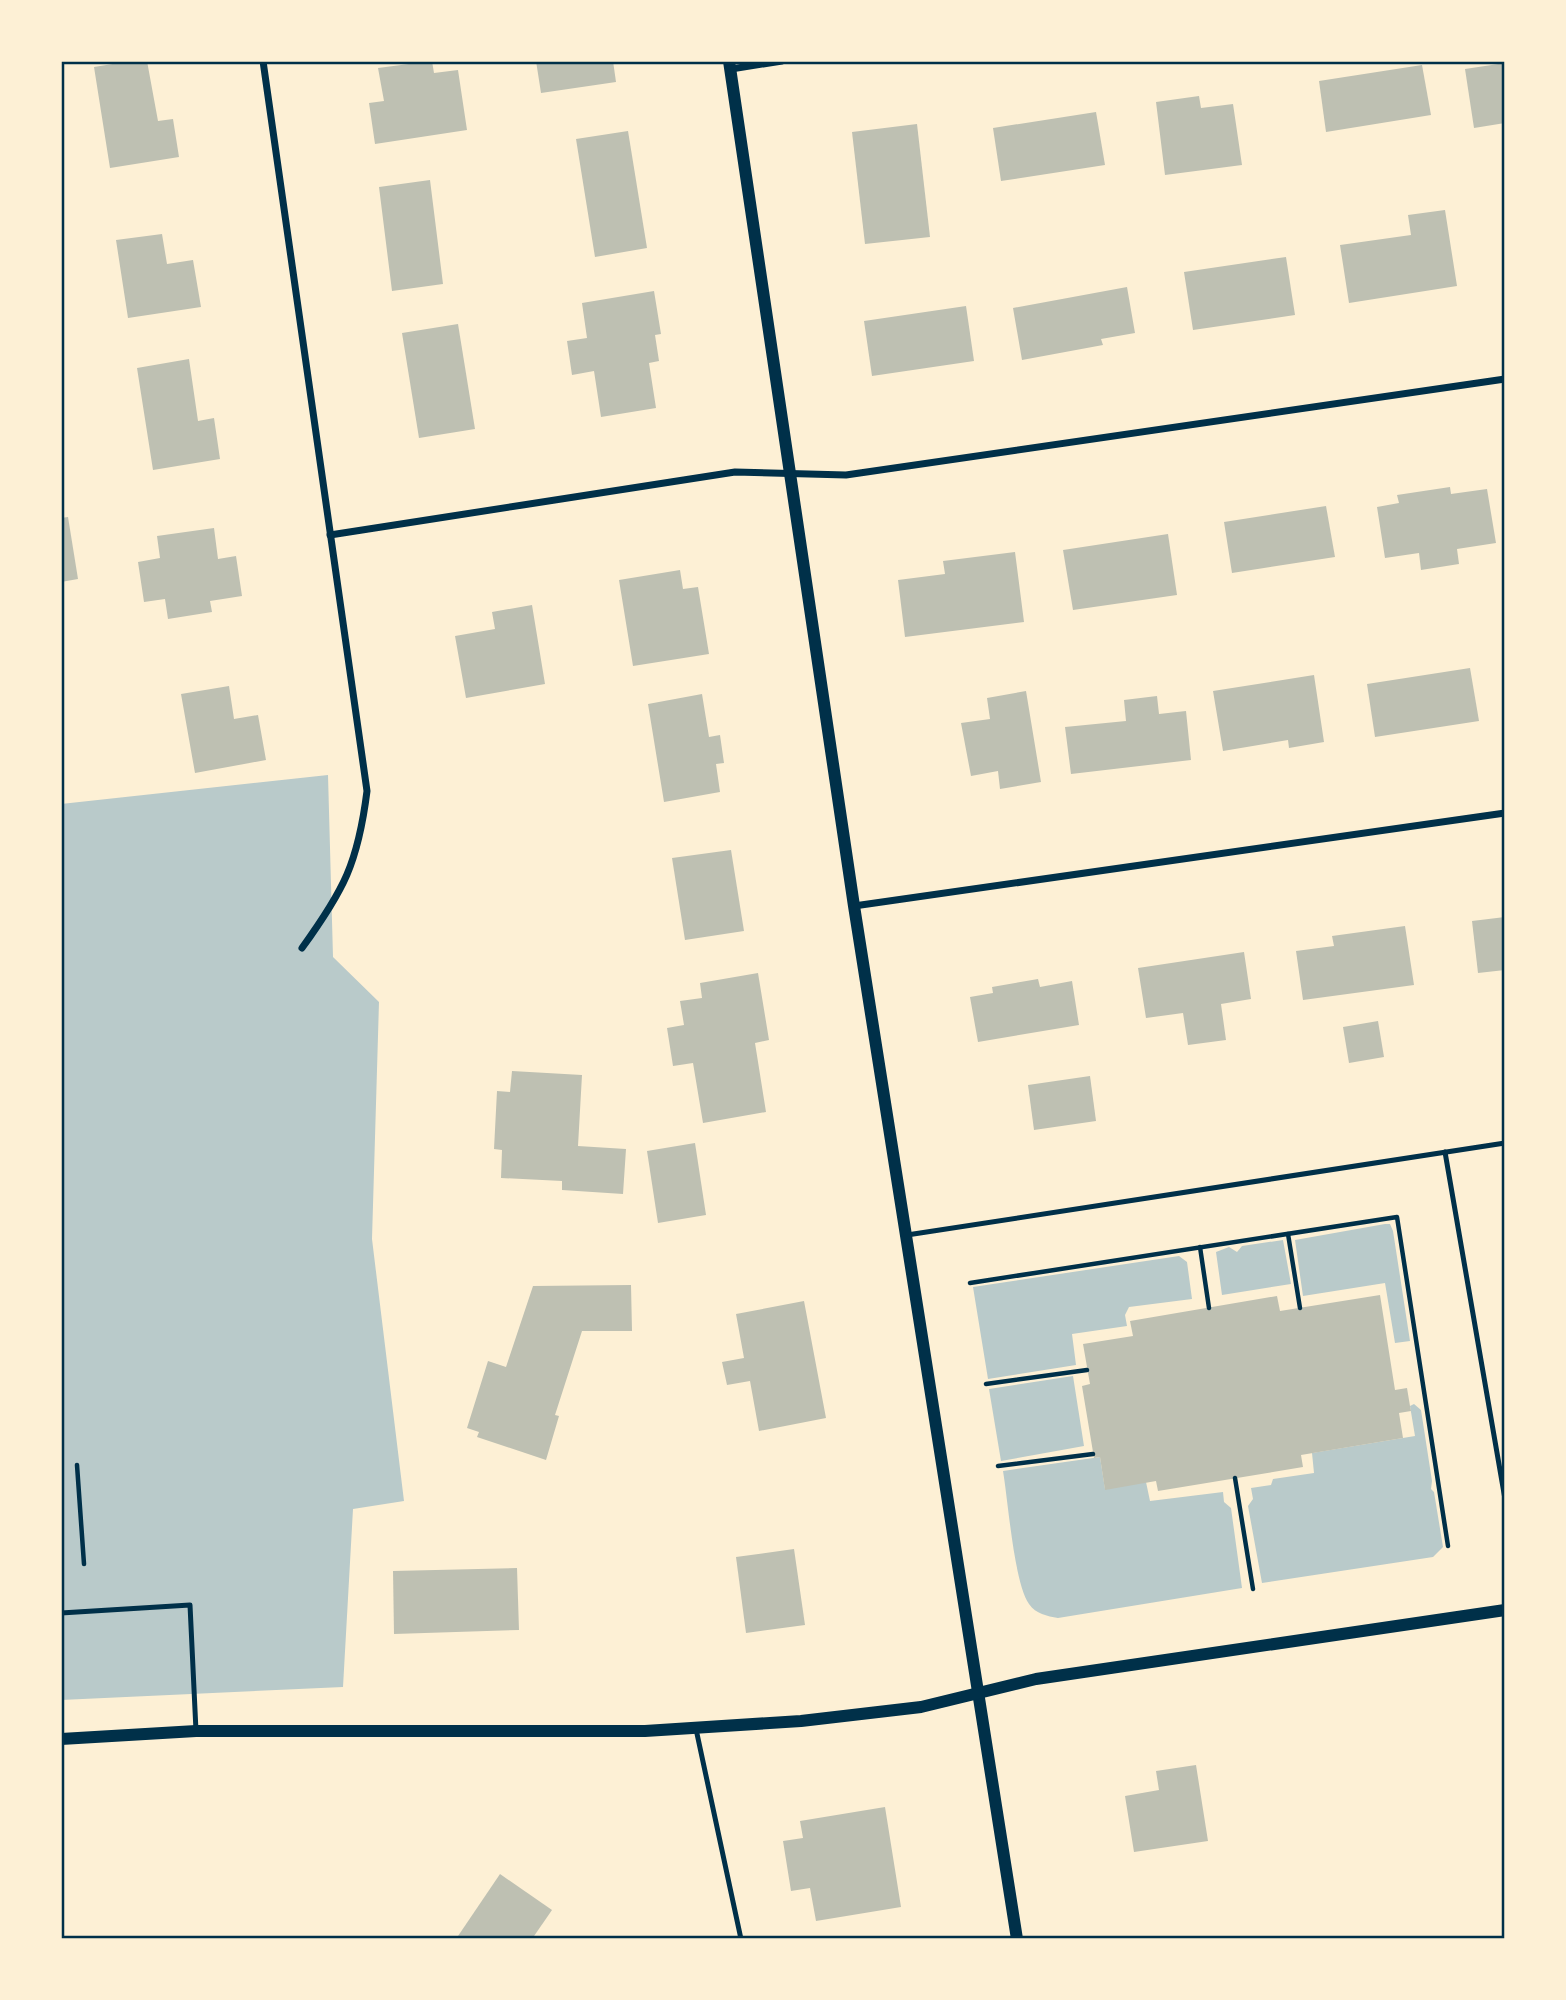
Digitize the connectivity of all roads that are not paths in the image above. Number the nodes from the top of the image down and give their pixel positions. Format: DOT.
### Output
graph roads {
  1 [pos="263,61"];
  2 [pos="782,61"];
  3 [pos="730,65"];
  4 [pos="1505,379"];
  5 [pos="791,473"];
  6 [pos="330,535"];
  7 [pos="1505,813"];
  8 [pos="854,906"];
  9 [pos="302,948"];
  10 [pos="1505,1143"];
  11 [pos="1445,1152"];
  12 [pos="907,1235"];
  13 [pos="1504,1489"];
  14 [pos="1505,1499"];
  15 [pos="1505,1610"];
  16 [pos="61,1612"];
  17 [pos="980,1692"];
  18 [pos="696,1729"];
  19 [pos="196,1731"];
  20 [pos="61,1739"];
  21 [pos="741,1939"];
  22 [pos="1017,1939"];
  1 -- 6 [label="street"];
  2 -- 3 [label="street"];
  3 -- 5 [label="street"];
  4 -- 5 [label="street"];
  5 -- 6 [label="street"];
  5 -- 8 [label="street"];
  6 -- 9 [label="street"];
  7 -- 8 [label="street"];
  8 -- 12 [label="street"];
  10 -- 11 [label="lane"];
  11 -- 12 [label="lane"];
  11 -- 13 [label="lane"];
  12 -- 17 [label="street"];
  13 -- 14 [label="lane"];
  15 -- 17 [label="street"];
  16 -- 19 [label="lane"];
  17 -- 18 [label="street"];
  17 -- 22 [label="street"];
  18 -- 19 [label="street"];
  18 -- 21 [label="lane"];
  19 -- 20 [label="street"];
}
